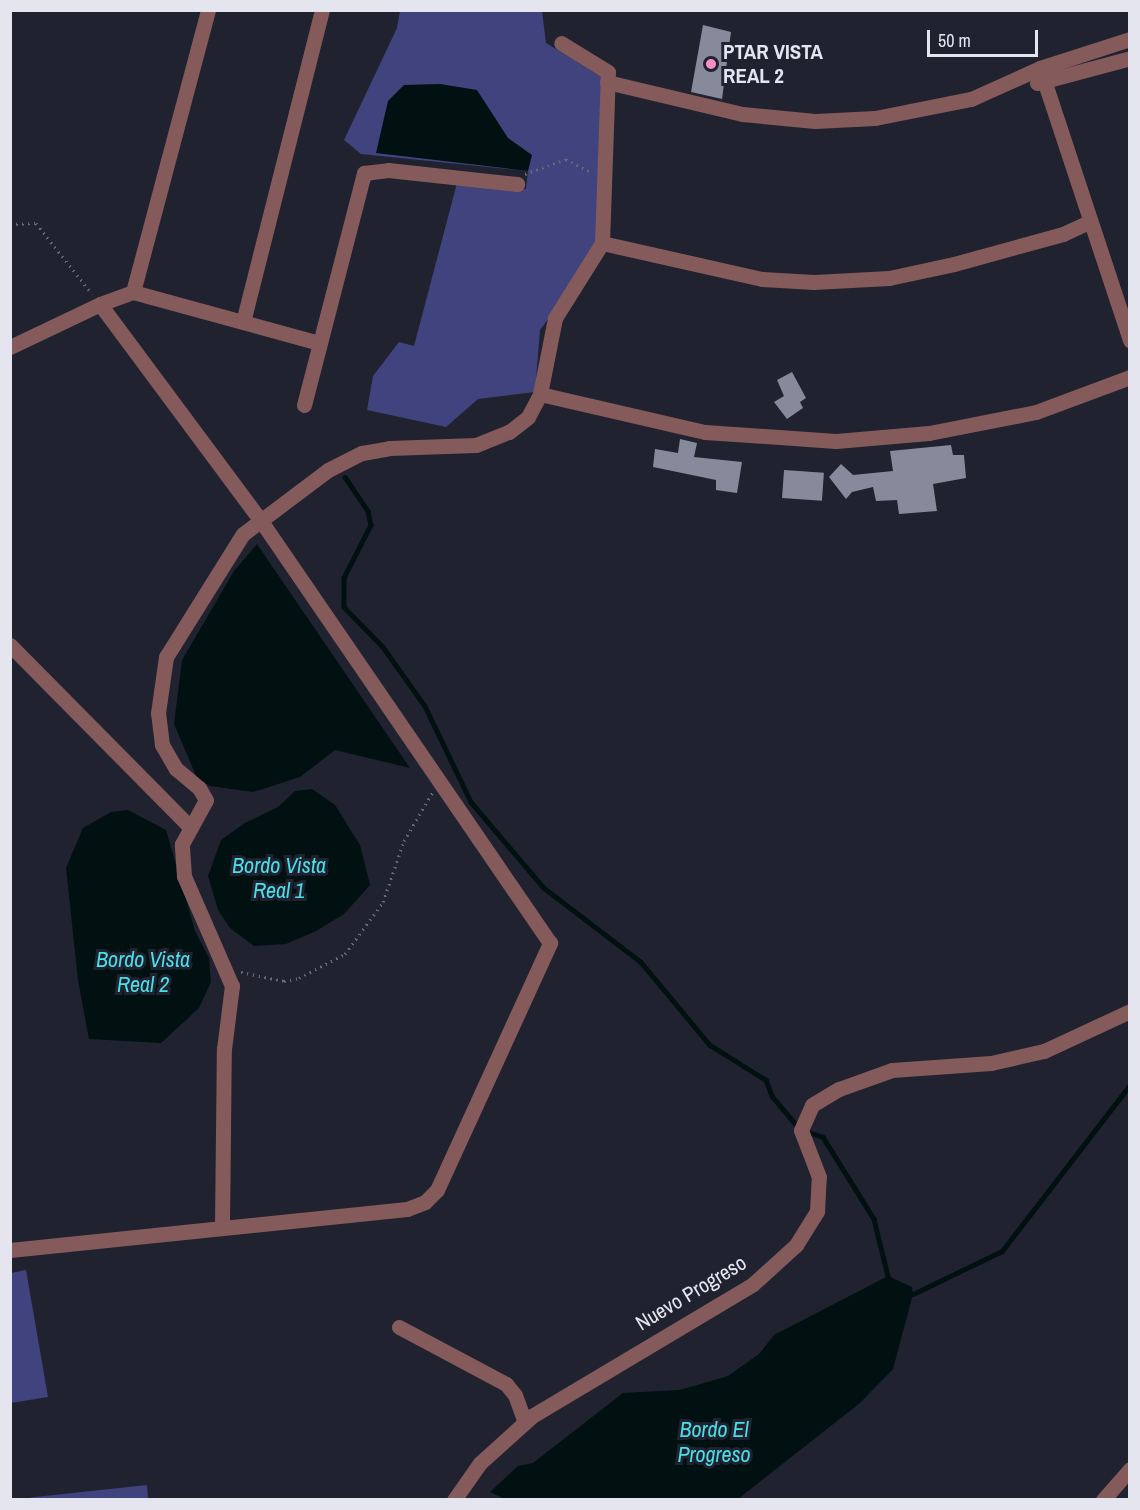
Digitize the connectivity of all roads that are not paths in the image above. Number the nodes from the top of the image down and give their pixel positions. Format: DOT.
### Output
graph roads {
  1 [pos="208,10"];
  2 [pos="322,10"];
  3 [pos="1130,39"];
  4 [pos="561,43"];
  5 [pos="1130,58"];
  6 [pos="1040,68"];
  7 [pos="1016,81"];
  8 [pos="607,82"];
  9 [pos="1045,83"];
  10 [pos="516,184"];
  11 [pos="1089,222"];
  12 [pos="602,243"];
  13 [pos="133,292"];
  14 [pos="100,304"];
  15 [pos="243,322"];
  16 [pos="1130,340"];
  17 [pos="319,343"];
  18 [pos="10,347"];
  19 [pos="1130,377"];
  20 [pos="540,394"];
  21 [pos="304,405"];
  22 [pos="261,521"];
  23 [pos="10,645"];
  24 [pos="191,828"];
  25 [pos="1130,1011"];
  26 [pos="222,1227"];
  27 [pos="10,1250"];
  28 [pos="399,1327"];
  29 [pos="525,1422"];
  30 [pos="1130,1469"];
  31 [pos="454,1500"];
  32 [pos="1103,1500"];
  1 -- 13 [label="street"];
  2 -- 15 [label="street"];
  3 -- 6 [label="street"];
  4 -- 8 [label="street"];
  5 -- 9 [label="street"];
  6 -- 7 [label="street"];
  6 -- 9 [label="street"];
  7 -- 8 [label="street"];
  7 -- 9 [label="street"];
  8 -- 12 [label="street"];
  9 -- 11 [label="street"];
  10 -- 17 [label="street"];
  11 -- 12 [label="street"];
  11 -- 16 [label="street"];
  12 -- 20 [label="street"];
  13 -- 14 [label="street"];
  13 -- 15 [label="street"];
  14 -- 18 [label="street"];
  14 -- 22 [label="street"];
  15 -- 17 [label="street"];
  17 -- 21 [label="street"];
  19 -- 20 [label="street"];
  20 -- 22 [label="street"];
  22 -- 24 [label="street"];
  22 -- 26 [label="street"];
  23 -- 24 [label="street"];
  24 -- 26 [label="street"];
  25 -- 29 [label="street, Nuevo Progreso"];
  26 -- 27 [label="street"];
  28 -- 29 [label="street"];
  29 -- 31 [label="street, Nuevo Progreso"];
  30 -- 32 [label="street"];
}
